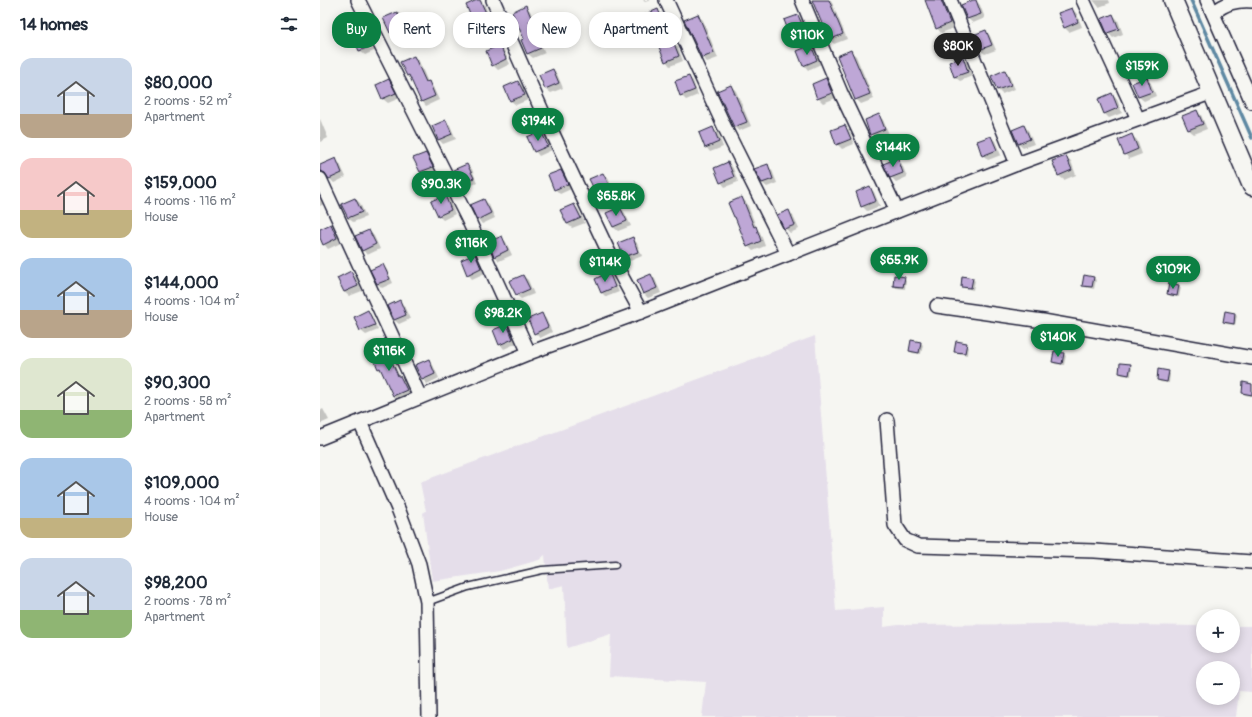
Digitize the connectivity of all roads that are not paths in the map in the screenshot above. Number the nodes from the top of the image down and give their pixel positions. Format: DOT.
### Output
graph roads {
  1 [pos="358,0"];
  2 [pos="492,0"];
  3 [pos="666,0"];
  4 [pos="802,0"];
  5 [pos="950,0"];
  6 [pos="1083,0"];
  7 [pos="1173,0"];
  8 [pos="1207,0"];
  9 [pos="1252,1"];
  10 [pos="1212,13"];
  11 [pos="1212,92"];
  12 [pos="1252,102"];
  13 [pos="1138,119"];
  14 [pos="1017,164"];
  15 [pos="320,179"];
  16 [pos="1252,186"];
  17 [pos="898,211"];
  18 [pos="788,254"];
  19 [pos="937,306"];
  20 [pos="641,312"];
  21 [pos="529,353"];
  22 [pos="1252,358"];
  23 [pos="420,397"];
  24 [pos="887,420"];
  25 [pos="360,422"];
  26 [pos="320,438"];
  27 [pos="1252,562"];
  28 [pos="615,565"];
  29 [pos="427,602"];
  30 [pos="429,717"];
  1 -- 21 [label="street"];
  2 -- 20 [label="street"];
  3 -- 18 [label="street"];
  4 -- 17 [label="street"];
  5 -- 14 [label="street"];
  6 -- 13 [label="street"];
  7 -- 11 [label="street"];
  8 -- 10 [label="street"];
  9 -- 10 [label="street"];
  10 -- 12 [label="street"];
  11 -- 13 [label="street"];
  11 -- 16 [label="street"];
  13 -- 14 [label="street"];
  14 -- 17 [label="street"];
  15 -- 23 [label="street"];
  17 -- 18 [label="street"];
  18 -- 20 [label="street"];
  19 -- 22 [label="street"];
  20 -- 21 [label="street"];
  21 -- 23 [label="street"];
  23 -- 25 [label="street"];
  24 -- 27 [label="street"];
  25 -- 26 [label="street"];
  25 -- 29 [label="street"];
  28 -- 29 [label="lane"];
  29 -- 30 [label="street"];
}
